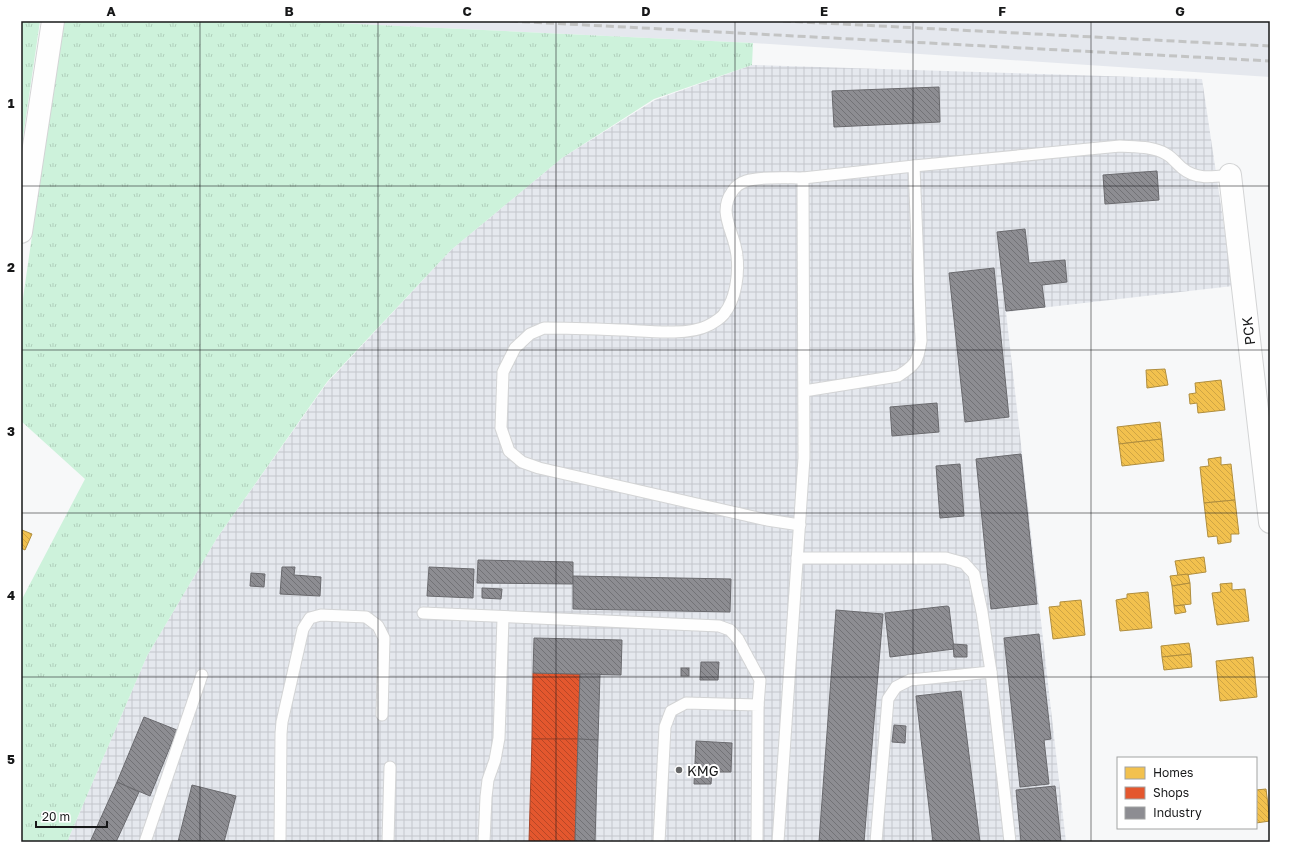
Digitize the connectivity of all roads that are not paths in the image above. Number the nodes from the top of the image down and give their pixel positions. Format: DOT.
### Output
graph roads {
  1 [pos="53,21"];
  2 [pos="914,166"];
  3 [pos="1230,175"];
  4 [pos="803,178"];
  5 [pos="21,232"];
  6 [pos="804,390"];
  7 [pos="1268,488"];
  8 [pos="1270,522"];
  9 [pos="800,525"];
  10 [pos="797,558"];
  11 [pos="423,613"];
  12 [pos="503,618"];
  13 [pos="991,672"];
  14 [pos="202,675"];
  15 [pos="758,705"];
  16 [pos="382,715"];
  17 [pos="390,767"];
  18 [pos="145,842"];
  19 [pos="280,842"];
  20 [pos="388,842"];
  21 [pos="484,842"];
  22 [pos="659,842"];
  23 [pos="757,842"];
  24 [pos="778,842"];
  25 [pos="876,842"];
  26 [pos="1010,842"];
  1 -- 5 [label="street"];
  2 -- 3 [label="lane"];
  2 -- 4 [label="lane"];
  2 -- 6 [label="lane"];
  3 -- 7 [label="street, PCK"];
  4 -- 6 [label="lane"];
  4 -- 9 [label="lane"];
  6 -- 9 [label="lane"];
  7 -- 8 [label="street, PCK"];
  9 -- 10 [label="lane"];
  10 -- 13 [label="lane"];
  10 -- 24 [label="lane"];
  11 -- 12 [label="lane"];
  12 -- 15 [label="lane"];
  12 -- 21 [label="lane"];
  13 -- 25 [label="lane"];
  13 -- 26 [label="lane"];
  14 -- 18 [label="lane"];
  15 -- 22 [label="lane"];
  15 -- 23 [label="lane"];
  16 -- 19 [label="lane"];
  17 -- 20 [label="lane"];
}
